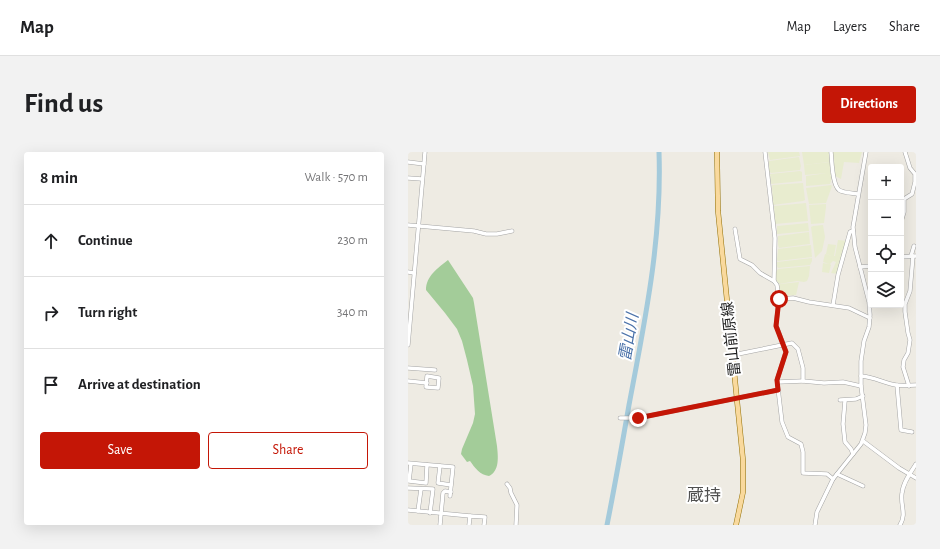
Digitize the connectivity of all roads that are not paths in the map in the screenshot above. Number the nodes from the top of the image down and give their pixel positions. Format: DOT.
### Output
graph roads {
  1 [pos="425,152"];
  2 [pos="717,152"];
  3 [pos="765,152"];
  4 [pos="831,152"];
  5 [pos="866,152"];
  6 [pos="906,152"];
  7 [pos="408,162"];
  8 [pos="424,164"];
  9 [pos="408,178"];
  10 [pos="422,179"];
  11 [pos="916,182"];
  12 [pos="858,194"];
  13 [pos="904,200"];
  14 [pos="408,225"];
  15 [pos="418,226"];
  16 [pos="735,230"];
  17 [pos="512,231"];
  18 [pos="853,231"];
  19 [pos="914,246"];
  20 [pos="913,256"];
  21 [pos="868,266"];
  22 [pos="860,267"];
  23 [pos="408,272"];
  24 [pos="414,273"];
  25 [pos="774,281"];
  26 [pos="779,299"];
  27 [pos="410,305"];
  28 [pos="833,305"];
  29 [pos="870,318"];
  30 [pos="409,321"];
  31 [pos="408,345"];
  32 [pos="783,345"];
  33 [pos="733,355"];
  34 [pos="408,368"];
  35 [pos="435,370"];
  36 [pos="861,376"];
  37 [pos="408,381"];
  38 [pos="803,381"];
  39 [pos="778,382"];
  40 [pos="427,383"];
  41 [pos="897,385"];
  42 [pos="916,385"];
  43 [pos="861,386"];
  44 [pos="909,386"];
  45 [pos="778,390"];
  46 [pos="862,396"];
  47 [pos="737,398"];
  48 [pos="620,418"];
  49 [pos="912,432"];
  50 [pos="863,441"];
  51 [pos="853,454"];
  52 [pos="409,463"];
  53 [pos="916,464"];
  54 [pos="427,465"];
  55 [pos="440,466"];
  56 [pos="837,474"];
  57 [pos="909,475"];
  58 [pos="916,478"];
  59 [pos="834,479"];
  60 [pos="451,484"];
  61 [pos="507,484"];
  62 [pos="863,486"];
  63 [pos="408,488"];
  64 [pos="421,488"];
  65 [pos="451,492"];
  66 [pos="450,496"];
  67 [pos="408,510"];
  68 [pos="418,511"];
  69 [pos="430,513"];
  70 [pos="441,514"];
  71 [pos="470,516"];
  72 [pos="440,525"];
  73 [pos="469,525"];
  74 [pos="484,525"];
  75 [pos="516,525"];
  76 [pos="736,525"];
  77 [pos="815,525"];
  78 [pos="900,525"];
  1 -- 8 [label="street"];
  2 -- 33 [label="main road, 雷山前原線"];
  3 -- 25 [label="street"];
  4 -- 12 [label="street"];
  5 -- 12 [label="street"];
  6 -- 11 [label="street"];
  7 -- 8 [label="street"];
  8 -- 10 [label="street"];
  9 -- 10 [label="street"];
  10 -- 15 [label="street"];
  11 -- 13 [label="street"];
  12 -- 18 [label="street"];
  14 -- 15 [label="street"];
  15 -- 17 [label="street"];
  15 -- 24 [label="street"];
  16 -- 25 [label="street"];
  18 -- 22 [label="street"];
  18 -- 28 [label="street"];
  19 -- 20 [label="street"];
  20 -- 44 [label="street"];
  21 -- 22 [label="street"];
  22 -- 29 [label="street"];
  23 -- 24 [label="street"];
  24 -- 27 [label="street"];
  25 -- 26 [label="street"];
  26 -- 28 [label="street"];
  26 -- 32 [label="street"];
  27 -- 30 [label="street"];
  28 -- 29 [label="street"];
  29 -- 36 [label="street"];
  30 -- 31 [label="street"];
  32 -- 33 [label="street"];
  32 -- 38 [label="street"];
  32 -- 39 [label="street"];
  33 -- 47 [label="main road, 雷山前原線"];
  34 -- 35 [label="street"];
  36 -- 41 [label="street"];
  36 -- 43 [label="street"];
  37 -- 40 [label="street"];
  38 -- 39 [label="street"];
  38 -- 43 [label="street"];
  39 -- 45 [label="street"];
  40 -- 40 [label="street"];
  41 -- 44 [label="street"];
  41 -- 49 [label="street"];
  42 -- 44 [label="street"];
  43 -- 46 [label="street"];
  45 -- 47 [label="street"];
  45 -- 59 [label="street"];
  46 -- 50 [label="street"];
  46 -- 51 [label="street"];
  47 -- 48 [label="street"];
  47 -- 76 [label="main road, 雷山前原線"];
  50 -- 51 [label="street"];
  50 -- 57 [label="street"];
  51 -- 56 [label="street"];
  52 -- 54 [label="street"];
  52 -- 54 [label="street"];
  53 -- 57 [label="street"];
  54 -- 55 [label="street"];
  55 -- 60 [label="street"];
  55 -- 60 [label="street"];
  56 -- 59 [label="street"];
  56 -- 62 [label="street"];
  57 -- 58 [label="street"];
  57 -- 78 [label="street"];
  59 -- 77 [label="street"];
  60 -- 65 [label="street"];
  61 -- 75 [label="street"];
  63 -- 64 [label="street"];
  64 -- 68 [label="street"];
  64 -- 69 [label="street"];
  65 -- 66 [label="street"];
  65 -- 70 [label="street"];
  67 -- 68 [label="street"];
  68 -- 69 [label="street"];
  69 -- 70 [label="street"];
  70 -- 71 [label="street"];
  70 -- 72 [label="street"];
  71 -- 73 [label="street"];
  71 -- 74 [label="street"];
}
